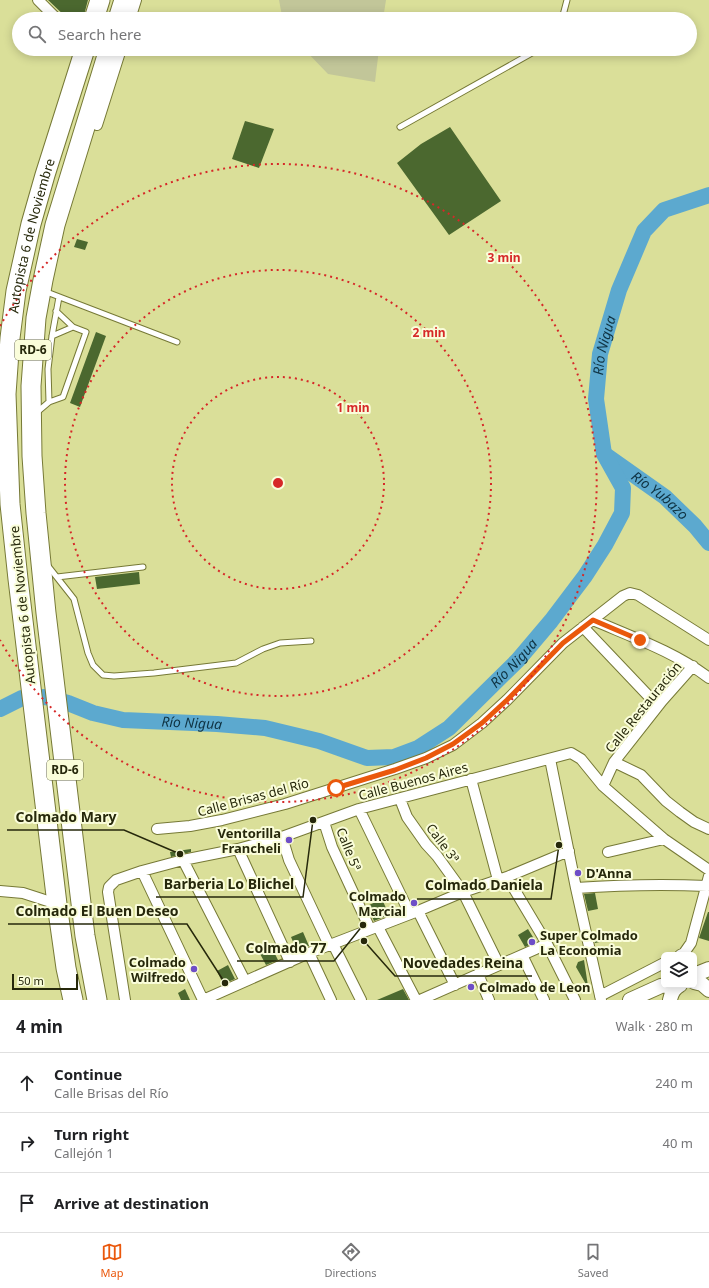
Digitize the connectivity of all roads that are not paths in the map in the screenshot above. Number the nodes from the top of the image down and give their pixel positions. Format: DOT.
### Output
graph roads {
  1 [pos="38,0"];
  2 [pos="100,0"];
  3 [pos="124,0"];
  4 [pos="136,0"];
  5 [pos="567,0"];
  6 [pos="49,12"];
  7 [pos="96,12"];
  8 [pos="120,12"];
  9 [pos="132,12"];
  10 [pos="564,12"];
  11 [pos="82,56"];
  12 [pos="108,56"];
  13 [pos="108,56"];
  14 [pos="527,56"];
  15 [pos="97,125"];
  16 [pos="400,127"];
  17 [pos="68,184"];
  18 [pos="41,290"];
  19 [pos="59,296"];
  20 [pos="56,311"];
  21 [pos="72,327"];
  22 [pos="52,336"];
  23 [pos="177,342"];
  24 [pos="3,388"];
  25 [pos="49,402"];
  26 [pos="31,418"];
  27 [pos="40,558"];
  28 [pos="144,566"];
  29 [pos="57,577"];
  30 [pos="593,620"];
  31 [pos="583,627"];
  32 [pos="709,640"];
  33 [pos="311,641"];
  34 [pos="693,666"];
  35 [pos="709,678"];
  36 [pos="658,706"];
  37 [pos="550,759"];
  38 [pos="614,762"];
  39 [pos="471,779"];
  40 [pos="603,786"];
  41 [pos="400,799"];
  42 [pos="359,809"];
  43 [pos="324,822"];
  44 [pos="157,829"];
  45 [pos="709,829"];
  46 [pos="282,837"];
  47 [pos="664,839"];
  48 [pos="238,849"];
  49 [pos="569,851"];
  50 [pos="608,852"];
  51 [pos="183,860"];
  52 [pos="709,870"];
  53 [pos="142,871"];
  54 [pos="503,879"];
  55 [pos="708,881"];
  56 [pos="576,888"];
  57 [pos="0,891"];
  58 [pos="463,892"];
  59 [pos="57,904"];
  60 [pos="414,913"];
  61 [pos="374,928"];
  62 [pos="331,944"];
  63 [pos="547,944"];
  64 [pos="685,952"];
  65 [pos="309,953"];
  66 [pos="522,955"];
  67 [pos="290,962"];
  68 [pos="499,965"];
  69 [pos="661,965"];
  70 [pos="709,969"];
  71 [pos="478,974"];
  72 [pos="697,976"];
  73 [pos="92,980"];
  74 [pos="245,981"];
  75 [pos="697,982"];
  76 [pos="455,984"];
  77 [pos="661,986"];
  78 [pos="676,988"];
  79 [pos="709,990"];
  80 [pos="601,998"];
  81 [pos="638,998"];
  82 [pos="73,1000"];
  83 [pos="97,1000"];
  84 [pos="103,1000"];
  85 [pos="125,1000"];
  86 [pos="203,1000"];
  87 [pos="331,1000"];
  88 [pos="361,1000"];
  89 [pos="416,1000"];
  90 [pos="420,1000"];
  91 [pos="489,1000"];
  92 [pos="544,1000"];
  93 [pos="575,1000"];
  94 [pos="670,1000"];
  1 -- 6 [label="street"];
  2 -- 7 [label="highway"];
  3 -- 8 [label="highway"];
  4 -- 9 [label="street"];
  5 -- 10 [label="lane"];
  11 -- 24 [label="highway, Autopista 6 de Noviembre / RD-6"];
  12 -- 15 [label="street"];
  13 -- 17 [label="highway, Autopista 6 de Noviembre / RD-6"];
  14 -- 16 [label="lane"];
  15 -- 17 [label="highway"];
  17 -- 18 [label="highway, Autopista 6 de Noviembre / RD-6"];
  18 -- 19 [label="lane"];
  18 -- 26 [label="highway, Autopista 6 de Noviembre / RD-6"];
  19 -- 20 [label="lane"];
  19 -- 23 [label="lane"];
  20 -- 21 [label="lane"];
  20 -- 22 [label="lane"];
  21 -- 22 [label="lane"];
  21 -- 25 [label="lane"];
  22 -- 25 [label="lane"];
  24 -- 59 [label="highway, Autopista 6 de Noviembre / RD-6"];
  25 -- 26 [label="lane"];
  26 -- 27 [label="highway, Autopista 6 de Noviembre / RD-6"];
  27 -- 29 [label="lane"];
  27 -- 73 [label="highway, Autopista 6 de Noviembre / RD-6"];
  28 -- 29 [label="lane"];
  29 -- 33 [label="lane"];
  30 -- 31 [label="street, Calle Brisas del Río"];
  30 -- 32 [label="street, Calle Brisas del Río"];
  30 -- 34 [label="street"];
  31 -- 36 [label="street"];
  31 -- 44 [label="street, Calle Brisas del Río"];
  34 -- 35 [label="street"];
  34 -- 36 [label="street, Calle Restauración"];
  36 -- 38 [label="street, Calle Restauración"];
  37 -- 39 [label="street, Calle Buenos Aires"];
  37 -- 40 [label="street, Calle Buenos Aires"];
  37 -- 49 [label="street"];
  38 -- 40 [label="street, Calle Restauración"];
  38 -- 45 [label="street"];
  39 -- 41 [label="street, Calle Buenos Aires"];
  39 -- 54 [label="street"];
  40 -- 47 [label="street, Calle Buenos Aires"];
  41 -- 42 [label="street, Calle Buenos Aires"];
  41 -- 58 [label="street, Calle 3ª"];
  42 -- 43 [label="street, Calle Buenos Aires"];
  42 -- 60 [label="street"];
  43 -- 46 [label="street, Calle Buenos Aires"];
  43 -- 61 [label="street, Calle 5ª"];
  46 -- 48 [label="street, Calle Buenos Aires"];
  46 -- 62 [label="street"];
  47 -- 50 [label="street"];
  47 -- 52 [label="street, Calle Buenos Aires"];
  48 -- 51 [label="street, Calle Buenos Aires"];
  48 -- 67 [label="street"];
  49 -- 54 [label="street"];
  49 -- 56 [label="street"];
  51 -- 53 [label="street, Calle Buenos Aires"];
  51 -- 74 [label="street"];
  53 -- 85 [label="street, Calle Buenos Aires"];
  53 -- 86 [label="street"];
  54 -- 58 [label="street"];
  54 -- 63 [label="street"];
  55 -- 56 [label="street"];
  55 -- 64 [label="street"];
  56 -- 80 [label="street"];
  57 -- 59 [label="street"];
  58 -- 60 [label="street"];
  58 -- 68 [label="street, Calle 3ª"];
  59 -- 82 [label="highway, Autopista 6 de Noviembre / RD-6"];
  60 -- 61 [label="street"];
  60 -- 76 [label="street"];
  61 -- 62 [label="street"];
  61 -- 89 [label="street, Calle 5ª"];
  62 -- 65 [label="street"];
  62 -- 88 [label="street"];
  63 -- 66 [label="street"];
  63 -- 93 [label="street"];
  65 -- 67 [label="street"];
  65 -- 87 [label="street"];
  66 -- 68 [label="street"];
  66 -- 92 [label="street"];
  67 -- 74 [label="street"];
  68 -- 71 [label="street"];
  69 -- 80 [label="street"];
  70 -- 72 [label="street"];
  71 -- 76 [label="street"];
  71 -- 91 [label="street"];
  73 -- 83 [label="highway, Autopista 6 de Noviembre / RD-6"];
  73 -- 84 [label="highway"];
  74 -- 86 [label="street"];
  75 -- 79 [label="street"];
  76 -- 90 [label="street"];
  77 -- 81 [label="street"];
  78 -- 94 [label="street"];
}
